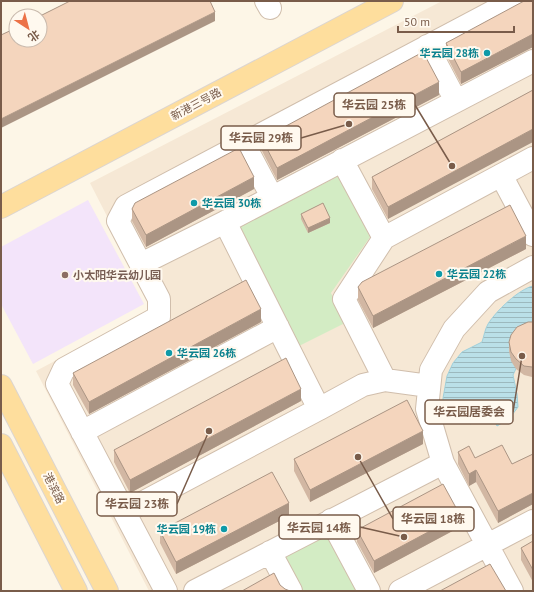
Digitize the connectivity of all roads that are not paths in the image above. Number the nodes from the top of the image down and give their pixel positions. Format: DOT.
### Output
graph roads {
  1 [pos="360,1"];
  2 [pos="392,1"];
  3 [pos="513,1"];
  4 [pos="427,46"];
  5 [pos="533,61"];
  6 [pos="456,101"];
  7 [pos="244,144"];
  8 [pos="533,158"];
  9 [pos="342,160"];
  10 [pos="501,175"];
  11 [pos="1,190"];
  12 [pos="272,197"];
  13 [pos="1,207"];
  14 [pos="225,222"];
  15 [pos="533,235"];
  16 [pos="384,238"];
  17 [pos="141,264"];
  18 [pos="533,267"];
  19 [pos="278,327"];
  20 [pos="385,380"];
  21 [pos="1,386"];
  22 [pos="429,386"];
  23 [pos="320,409"];
  24 [pos="82,432"];
  25 [pos="1,445"];
  26 [pos="443,463"];
  27 [pos="125,512"];
  28 [pos="331,520"];
  29 [pos="533,521"];
  30 [pos="488,545"];
  31 [pos="270,552"];
  32 [pos="76,591"];
  33 [pos="107,591"];
  34 [pos="166,591"];
  35 [pos="195,591"];
  36 [pos="291,591"];
  37 [pos="369,591"];
  38 [pos="400,591"];
  39 [pos="512,591"];
  1 -- 11 [label="main road, 新港三号路"];
  2 -- 13 [label="main road, 新港三号路"];
  3 -- 4 [label="street"];
  4 -- 6 [label="street"];
  4 -- 7 [label="street"];
  5 -- 6 [label="street"];
  6 -- 9 [label="street"];
  7 -- 12 [label="street"];
  7 -- 17 [label="street"];
  8 -- 10 [label="street"];
  9 -- 12 [label="street"];
  9 -- 16 [label="street"];
  10 -- 15 [label="street"];
  10 -- 16 [label="street"];
  12 -- 14 [label="street"];
  14 -- 17 [label="street"];
  14 -- 19 [label="street"];
  16 -- 20 [label="street"];
  17 -- 24 [label="street"];
  18 -- 22 [label="street"];
  19 -- 23 [label="street"];
  19 -- 24 [label="street"];
  20 -- 22 [label="street"];
  20 -- 23 [label="street"];
  21 -- 33 [label="main road, 港滨路"];
  22 -- 26 [label="street"];
  23 -- 27 [label="street"];
  24 -- 27 [label="street"];
  25 -- 32 [label="main road"];
  26 -- 28 [label="street"];
  26 -- 30 [label="street"];
  27 -- 34 [label="street"];
  28 -- 31 [label="street"];
  28 -- 37 [label="street"];
  29 -- 30 [label="street"];
  30 -- 38 [label="street"];
  30 -- 39 [label="street"];
  31 -- 35 [label="street"];
  31 -- 36 [label="street"];
}
